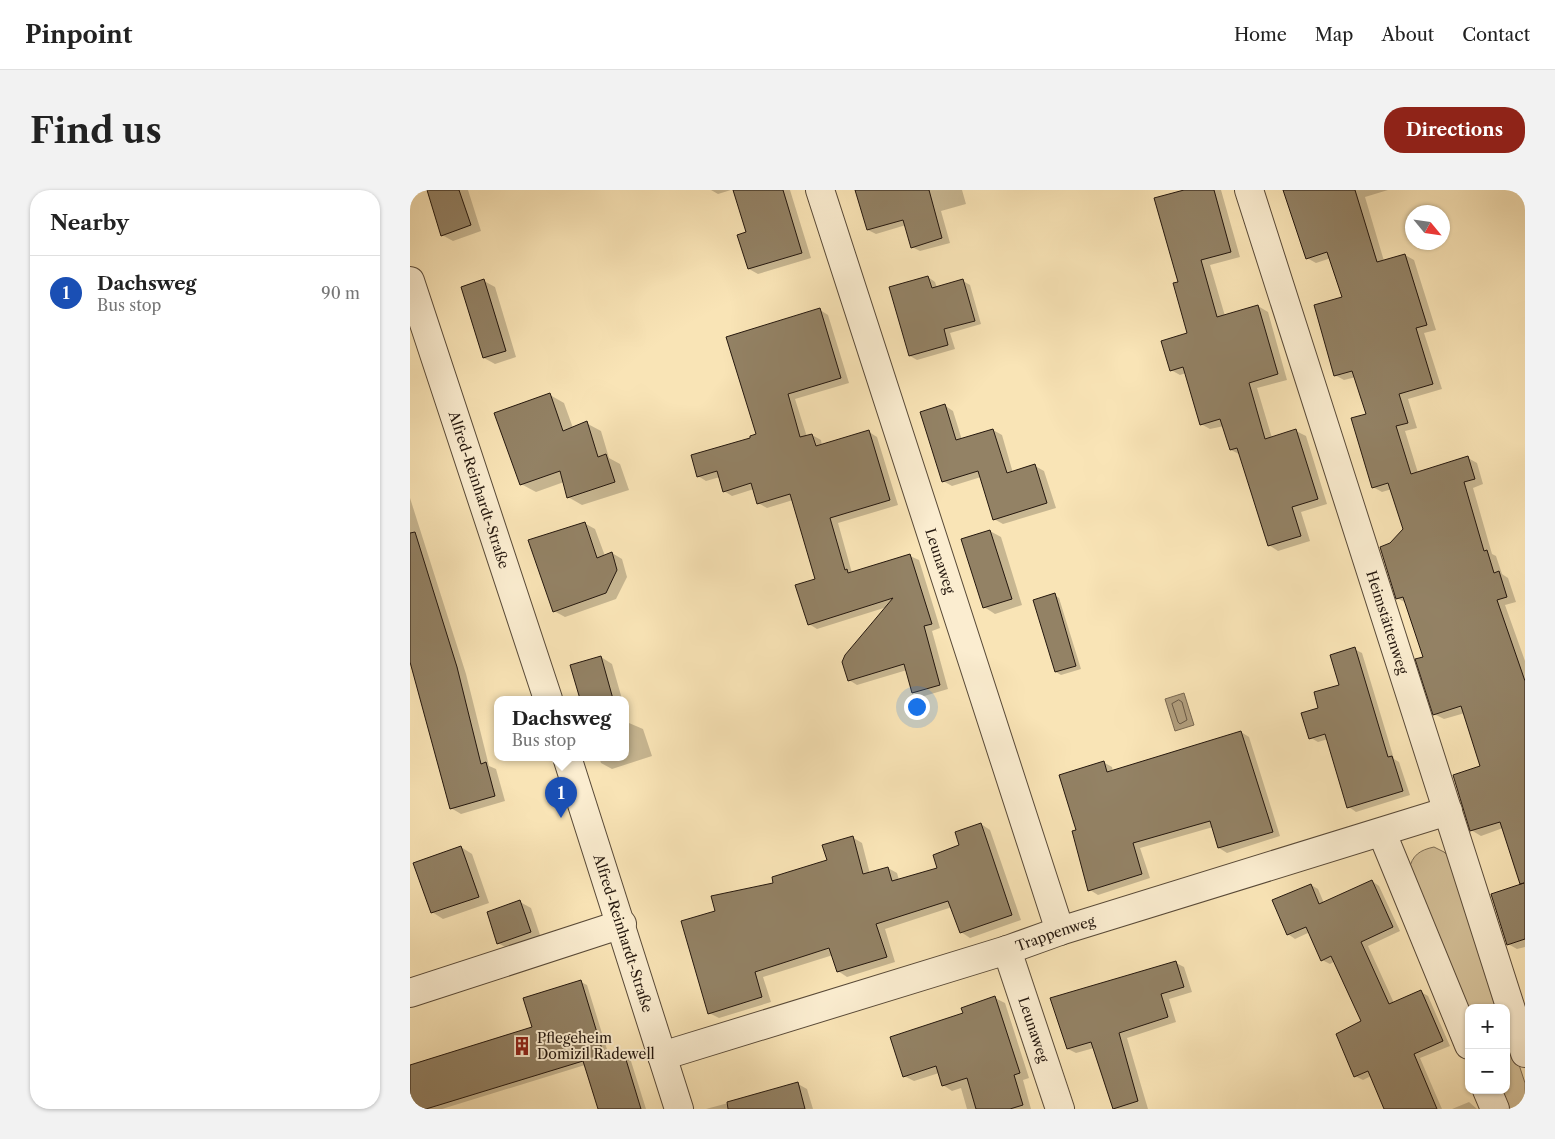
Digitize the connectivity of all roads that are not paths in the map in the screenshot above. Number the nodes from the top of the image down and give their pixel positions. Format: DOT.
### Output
graph roads {
  1 [pos="820,190"];
  2 [pos="1249,190"];
  3 [pos="410,281"];
  4 [pos="547,696"];
  5 [pos="568,761"];
  6 [pos="1448,811"];
  7 [pos="1382,832"];
  8 [pos="622,924"];
  9 [pos="1060,931"];
  10 [pos="1008,950"];
  11 [pos="410,993"];
  12 [pos="1465,1036"];
  13 [pos="1525,1053"];
  14 [pos="662,1056"];
  15 [pos="1488,1094"];
  16 [pos="679,1109"];
  17 [pos="1060,1109"];
  18 [pos="1494,1109"];
  1 -- 9 [label="street, Leunaweg"];
  2 -- 6 [label="street, Heimstättenweg"];
  3 -- 4 [label="street, Alfred-Reinhardt-Straße"];
  5 -- 8 [label="street, Alfred-Reinhardt-Straße"];
  6 -- 7 [label="street, Trappenweg"];
  6 -- 13 [label="street, Heimstättenweg"];
  7 -- 9 [label="street, Trappenweg"];
  7 -- 12 [label="street"];
  8 -- 11 [label="street"];
  8 -- 14 [label="street, Alfred-Reinhardt-Straße"];
  9 -- 10 [label="street, Trappenweg"];
  10 -- 14 [label="street, Trappenweg"];
  10 -- 17 [label="street, Leunaweg"];
  14 -- 16 [label="street, Alfred-Reinhardt-Straße"];
  15 -- 18 [label="street"];
}
